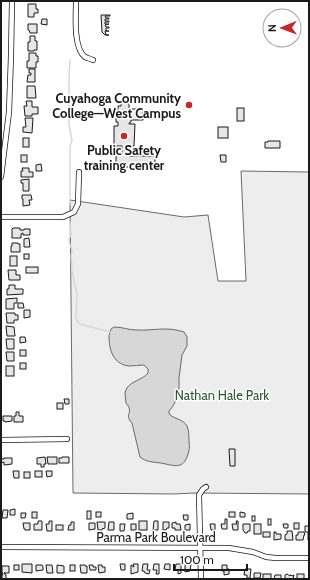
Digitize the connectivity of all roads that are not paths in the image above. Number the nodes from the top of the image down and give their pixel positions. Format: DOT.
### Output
graph roads {
  1 [pos="12,1"];
  2 [pos="76,1"];
  3 [pos="94,60"];
  4 [pos="79,172"];
  5 [pos="1,178"];
  6 [pos="1,217"];
  7 [pos="67,438"];
  8 [pos="1,440"];
  9 [pos="206,487"];
  10 [pos="1,547"];
  11 [pos="200,547"];
  12 [pos="309,558"];
  13 [pos="200,579"];
  1 -- 5 [label="street"];
  2 -- 3 [label="street"];
  4 -- 6 [label="street"];
  7 -- 8 [label="street"];
  9 -- 11 [label="street"];
  10 -- 11 [label="street, Parma Park Boulevard"];
  11 -- 12 [label="street, Parma Park Boulevard"];
  11 -- 13 [label="street"];
}
